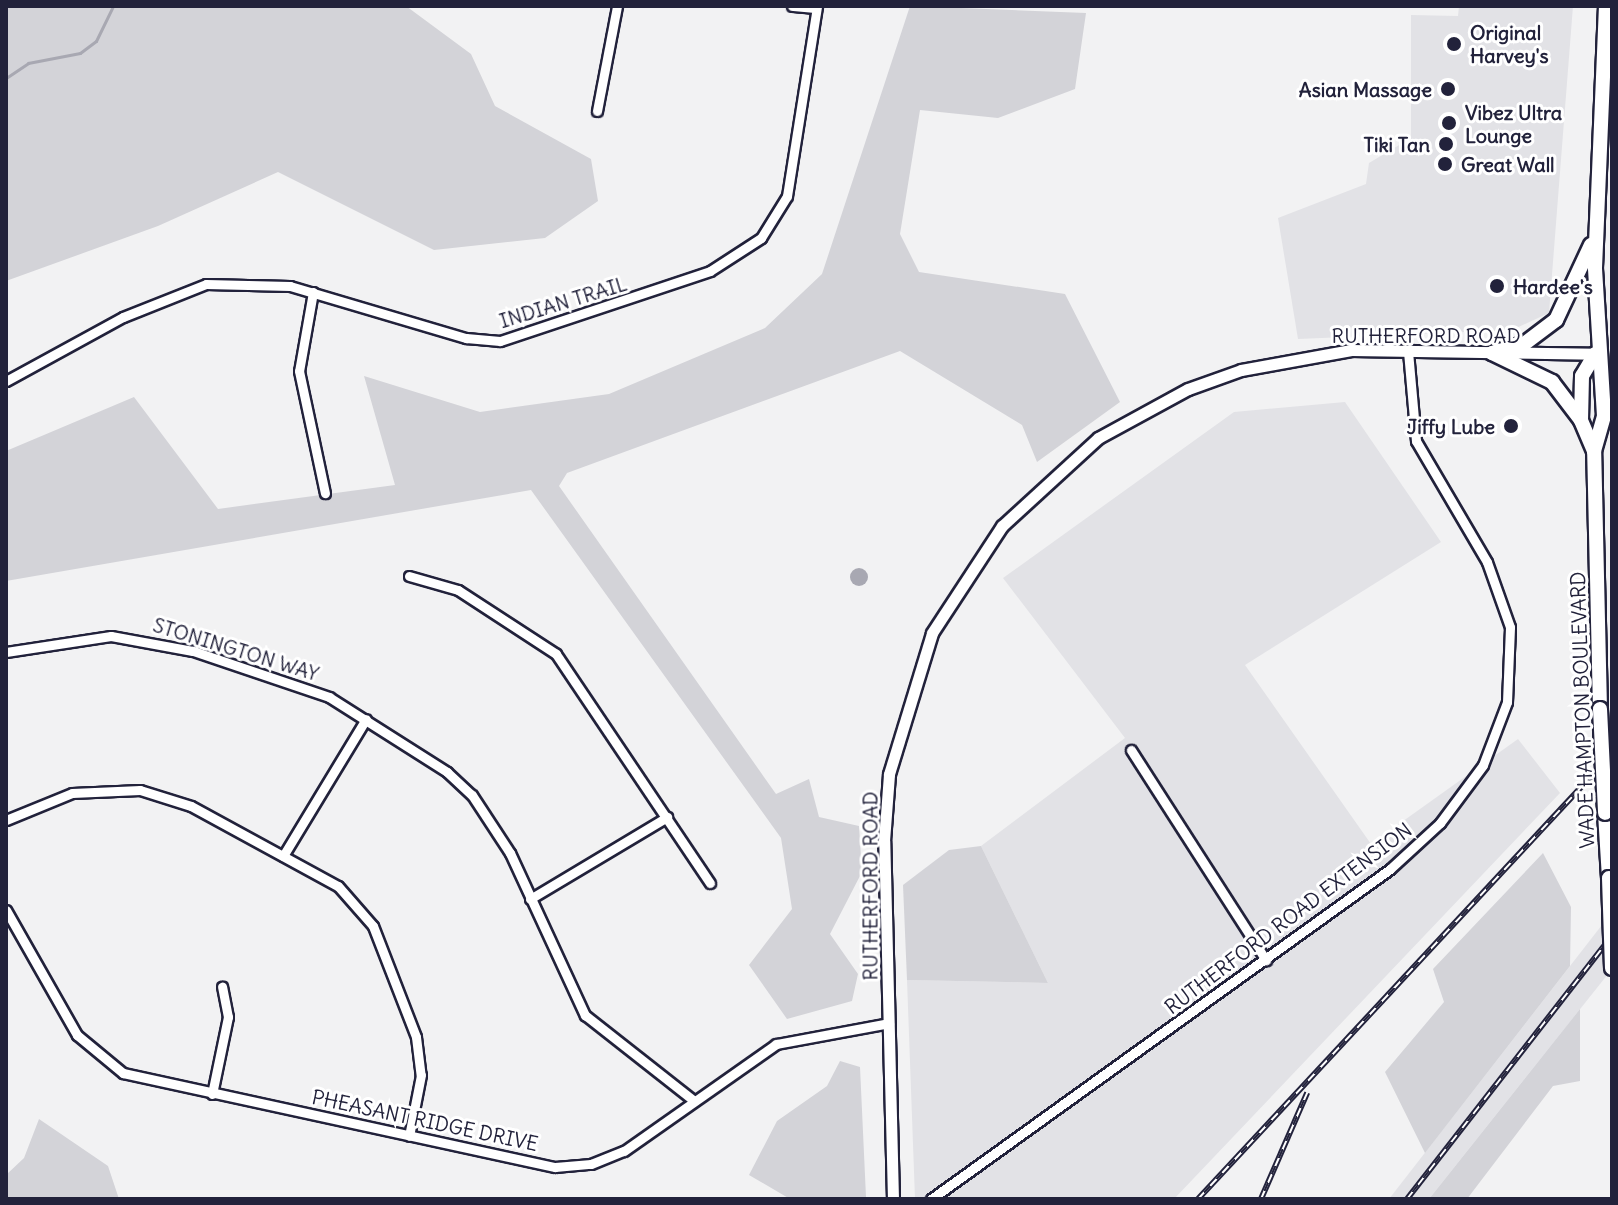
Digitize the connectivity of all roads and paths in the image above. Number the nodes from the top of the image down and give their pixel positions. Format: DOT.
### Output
graph roads {
  1 [pos="617,6"];
  2 [pos="792,6"];
  3 [pos="1606,6"];
  4 [pos="816,7"];
  5 [pos="597,111"];
  6 [pos="1597,230"];
  7 [pos="313,292"];
  8 [pos="1408,351"];
  9 [pos="1492,353"];
  10 [pos="1595,354"];
  11 [pos="6,381"];
  12 [pos="1581,420"];
  13 [pos="1594,451"];
  14 [pos="325,493"];
  15 [pos="409,576"];
  16 [pos="6,652"];
  17 [pos="366,719"];
  18 [pos="1131,750"];
  19 [pos="667,817"];
  20 [pos="6,820"];
  21 [pos="283,856"];
  22 [pos="710,883"];
  23 [pos="530,899"];
  24 [pos="6,910"];
  25 [pos="1266,960"];
  26 [pos="1612,968"];
  27 [pos="222,987"];
  28 [pos="889,1023"];
  29 [pos="212,1094"];
  30 [pos="693,1100"];
  31 [pos="409,1136"];
  32 [pos="893,1199"];
  33 [pos="931,1199"];
  1 -- 5 [label="street"];
  2 -- 4 [label="street"];
  3 -- 6 [label="main road, WADE HAMPTON BOULEVARD"];
  4 -- 7 [label="street, INDIAN TRAIL"];
  6 -- 9 [label="main road"];
  6 -- 10 [label="main road, WADE HAMPTON BOULEVARD"];
  7 -- 11 [label="street, INDIAN TRAIL"];
  7 -- 14 [label="street"];
  8 -- 9 [label="street, RUTHERFORD ROAD"];
  8 -- 25 [label="street, RUTHERFORD ROAD EXTENSION"];
  8 -- 28 [label="street, RUTHERFORD ROAD"];
  9 -- 10 [label="street, RUTHERFORD ROAD"];
  9 -- 12 [label="main road"];
  10 -- 12 [label="main road, WADE HAMPTON BOULEVARD"];
  10 -- 13 [label="main road, WADE HAMPTON BOULEVARD"];
  12 -- 13 [label="main road, WADE HAMPTON BOULEVARD"];
  13 -- 26 [label="main road, WADE HAMPTON BOULEVARD, bridge"];
  15 -- 19 [label="street"];
  16 -- 17 [label="street, STONINGTON WAY"];
  17 -- 21 [label="street"];
  17 -- 23 [label="street, STONINGTON WAY"];
  18 -- 25 [label="street"];
  19 -- 22 [label="street"];
  19 -- 23 [label="street"];
  20 -- 21 [label="street"];
  21 -- 31 [label="street"];
  23 -- 30 [label="street, STONINGTON WAY"];
  24 -- 29 [label="street, PHEASANT RIDGE DRIVE"];
  25 -- 33 [label="street, RUTHERFORD ROAD EXTENSION"];
  27 -- 29 [label="street"];
  28 -- 30 [label="street, PHEASANT RIDGE DRIVE"];
  28 -- 32 [label="street, RUTHERFORD ROAD"];
  29 -- 31 [label="street, PHEASANT RIDGE DRIVE"];
  30 -- 31 [label="street, PHEASANT RIDGE DRIVE"];
}
